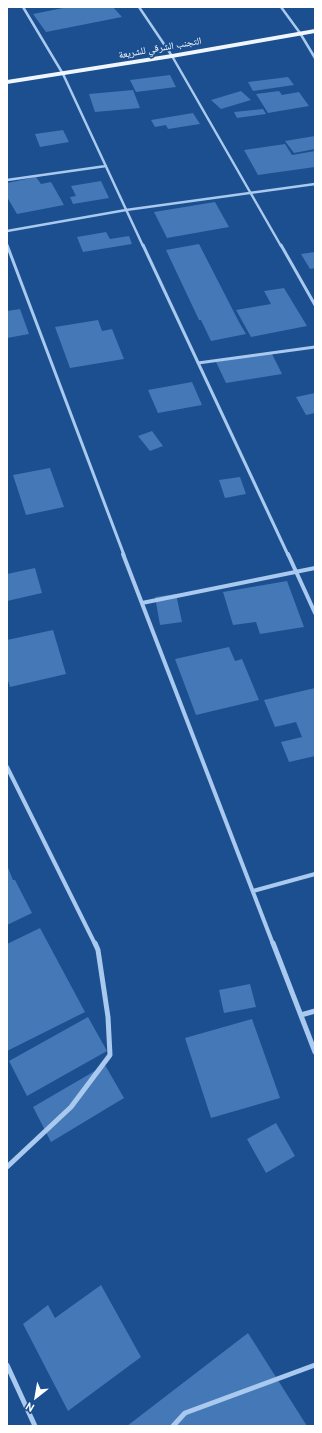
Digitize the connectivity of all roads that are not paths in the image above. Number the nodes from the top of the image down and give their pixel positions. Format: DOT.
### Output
graph roads {
  1 [pos="23,7"];
  2 [pos="139,7"];
  3 [pos="281,7"];
  4 [pos="315,31"];
  5 [pos="300,33"];
  6 [pos="172,56"];
  7 [pos="315,58"];
  8 [pos="63,74"];
  9 [pos="7,82"];
  10 [pos="106,166"];
  11 [pos="7,180"];
  12 [pos="315,184"];
  13 [pos="251,193"];
  14 [pos="126,210"];
  15 [pos="7,231"];
  16 [pos="7,245"];
  17 [pos="9,258"];
  18 [pos="315,305"];
  19 [pos="315,348"];
  20 [pos="198,363"];
  21 [pos="315,568"];
  22 [pos="296,572"];
  23 [pos="142,603"];
  24 [pos="315,613"];
  25 [pos="7,767"];
  26 [pos="315,874"];
  27 [pos="253,891"];
  28 [pos="315,1011"];
  29 [pos="301,1015"];
  30 [pos="315,1052"];
  31 [pos="7,1167"];
  32 [pos="7,1365"];
  33 [pos="315,1365"];
  34 [pos="35,1426"];
  35 [pos="173,1426"];
  1 -- 8 [label="street"];
  2 -- 6 [label="street"];
  3 -- 5 [label="street"];
  4 -- 5 [label="main road, التجنب الشرقي للشريعة"];
  5 -- 6 [label="main road, التجنب الشرقي للشريعة"];
  5 -- 7 [label="street"];
  6 -- 8 [label="main road, التجنب الشرقي للشريعة"];
  6 -- 13 [label="street"];
  8 -- 9 [label="main road, التجنب الشرقي للشريعة"];
  8 -- 10 [label="street"];
  10 -- 11 [label="street"];
  10 -- 14 [label="street"];
  12 -- 13 [label="street"];
  13 -- 14 [label="street"];
  13 -- 18 [label="street"];
  14 -- 15 [label="street"];
  14 -- 20 [label="street"];
  16 -- 17 [label="street"];
  17 -- 23 [label="street"];
  19 -- 20 [label="street"];
  20 -- 22 [label="street"];
  21 -- 22 [label="street"];
  22 -- 23 [label="street"];
  22 -- 24 [label="street"];
  23 -- 27 [label="street"];
  25 -- 31 [label="street"];
  26 -- 27 [label="street"];
  27 -- 29 [label="street"];
  28 -- 29 [label="street"];
  29 -- 30 [label="street"];
  32 -- 34 [label="street"];
  33 -- 35 [label="street"];
}
